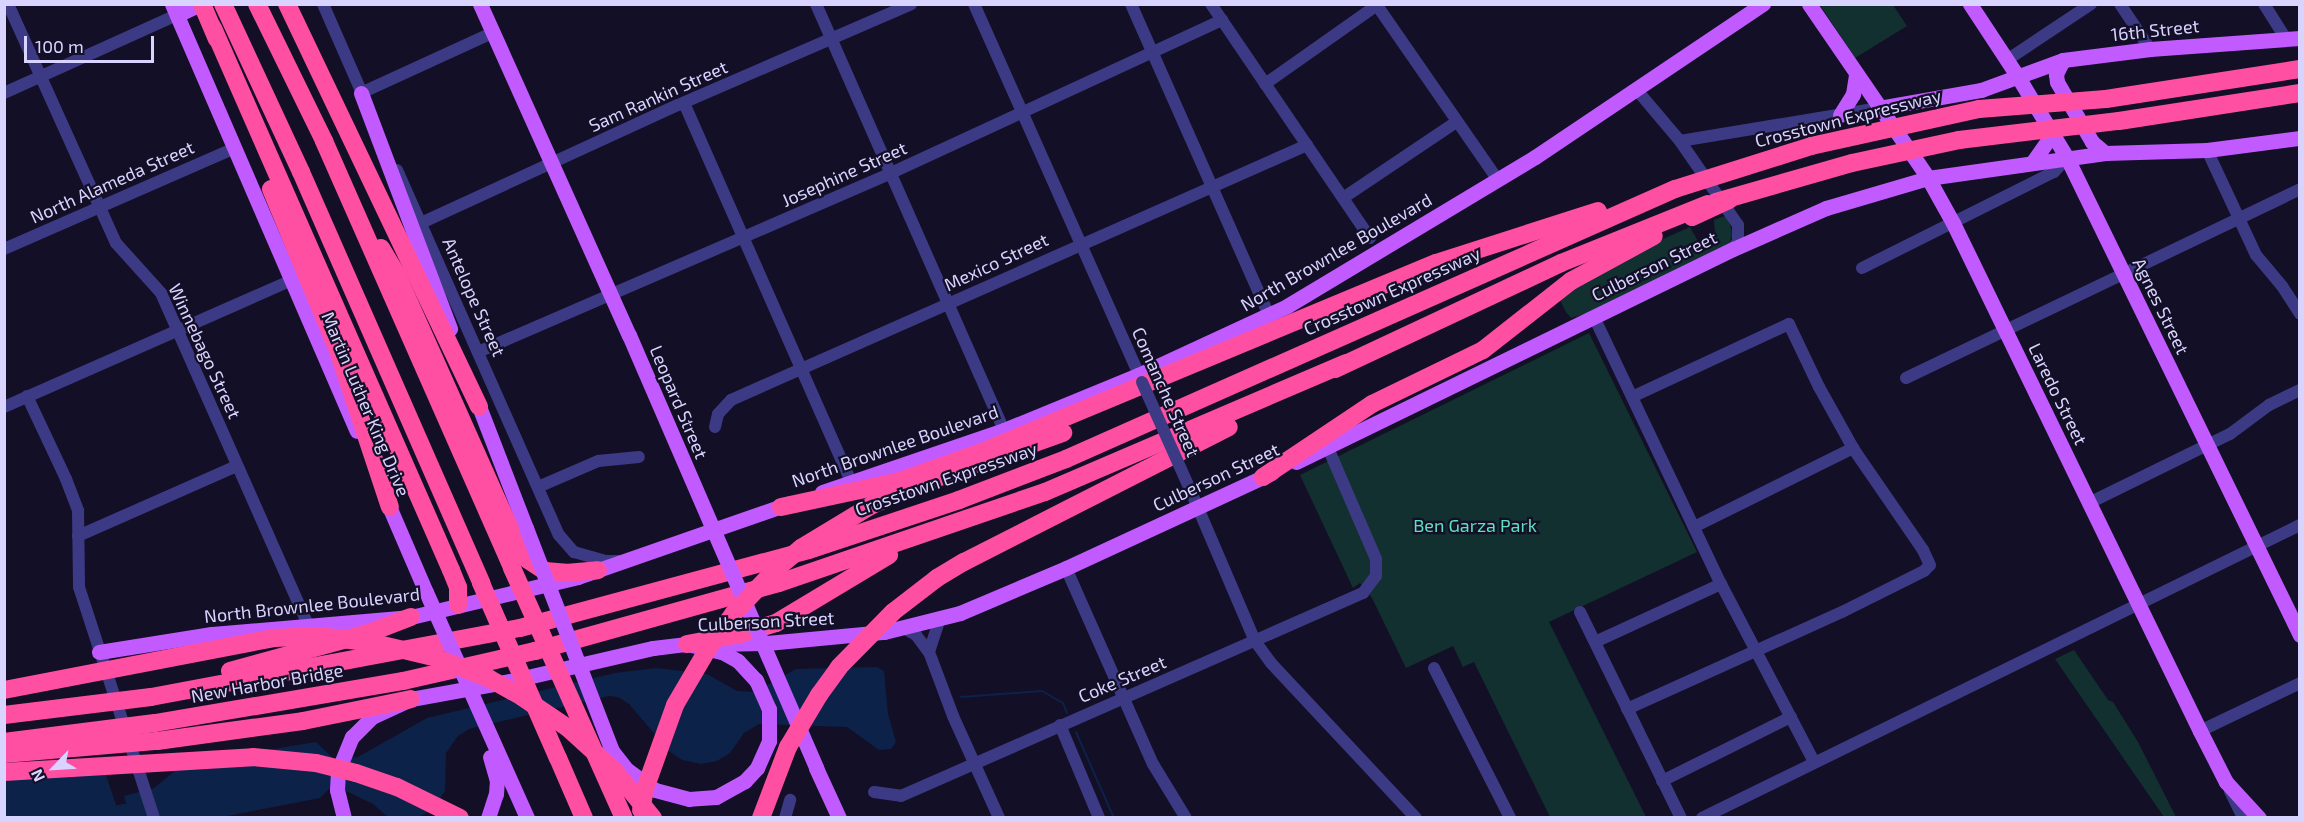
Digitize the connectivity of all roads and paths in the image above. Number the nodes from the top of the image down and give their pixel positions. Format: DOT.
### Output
graph roads {
  1 [pos="8,4"];
  2 [pos="223,4"];
  3 [pos="257,4"];
  4 [pos="287,4"];
  5 [pos="323,4"];
  6 [pos="480,4"];
  7 [pos="816,4"];
  8 [pos="910,4"];
  9 [pos="974,4"];
  10 [pos="1131,4"];
  11 [pos="1211,4"];
  12 [pos="1763,4"];
  13 [pos="1809,4"];
  14 [pos="1970,4"];
  15 [pos="2091,4"];
  16 [pos="2120,4"];
  17 [pos="2264,4"];
  18 [pos="1377,5"];
  19 [pos="187,8"];
  20 [pos="1222,20"];
  21 [pos="213,28"];
  22 [pos="492,33"];
  23 [pos="2293,38"];
  24 [pos="832,39"];
  25 [pos="2150,49"];
  26 [pos="1153,54"];
  27 [pos="2007,60"];
  28 [pos="2063,60"];
  29 [pos="2300,69"];
  30 [pos="1856,75"];
  31 [pos="39,77"];
  32 [pos="2018,77"];
  33 [pos="1265,84"];
  34 [pos="1636,89"];
  35 [pos="4,93"];
  36 [pos="361,93"];
  37 [pos="2300,93"];
  38 [pos="1919,101"];
  39 [pos="684,103"];
  40 [pos="1880,108"];
  41 [pos="1023,112"];
  42 [pos="1840,114"];
  43 [pos="1456,122"];
  44 [pos="1895,131"];
  45 [pos="2052,134"];
  46 [pos="2300,138"];
  47 [pos="1680,141"];
  48 [pos="1306,145"];
  49 [pos="235,148"];
  50 [pos="2207,150"];
  51 [pos="2106,153"];
  52 [pos="2067,158"];
  53 [pos="2032,163"];
  54 [pos="550,165"];
  55 [pos="891,173"];
  56 [pos="339,177"];
  57 [pos="1928,178"];
  58 [pos="1498,180"];
  59 [pos="1212,185"];
  60 [pos="1675,189"];
  61 [pos="2300,189"];
  62 [pos="1343,198"];
  63 [pos="99,206"];
  64 [pos="1688,215"];
  65 [pos="2238,218"];
  66 [pos="421,223"];
  67 [pos="1953,223"];
  68 [pos="1370,238"];
  69 [pos="743,239"];
  70 [pos="1080,244"];
  71 [pos="4,249"];
  72 [pos="1733,249"];
  73 [pos="1862,268"];
  74 [pos="2124,274"];
  75 [pos="292,280"];
  76 [pos="1386,284"];
  77 [pos="610,295"];
  78 [pos="949,304"];
  79 [pos="2300,314"];
  80 [pos="1269,316"];
  81 [pos="1594,317"];
  82 [pos="178,330"];
  83 [pos="2006,331"];
  84 [pos="478,352"];
  85 [pos="1346,363"];
  86 [pos="802,368"];
  87 [pos="1906,378"];
  88 [pos="1140,379"];
  89 [pos="2300,390"];
  90 [pos="27,396"];
  91 [pos="1632,397"];
  92 [pos="4,407"];
  93 [pos="479,407"];
  94 [pos="715,427"];
  95 [pos="1004,430"];
  96 [pos="2207,445"];
  97 [pos="1328,448"];
  98 [pos="1854,448"];
  99 [pos="639,457"];
  100 [pos="237,466"];
  101 [pos="1263,477"];
  102 [pos="851,481"];
  103 [pos="537,487"];
  104 [pos="1195,501"];
  105 [pos="2089,503"];
  106 [pos="390,507"];
  107 [pos="781,507"];
  108 [pos="2300,525"];
  109 [pos="1694,527"];
  110 [pos="924,534"];
  111 [pos="78,536"];
  112 [pos="2255,546"];
  113 [pos="627,560"];
  114 [pos="1066,568"];
  115 [pos="598,570"];
  116 [pos="1721,584"];
  117 [pos="2139,604"];
  118 [pos="458,605"];
  119 [pos="1580,612"];
  120 [pos="411,617"];
  121 [pos="940,619"];
  122 [pos="308,625"];
  123 [pos="520,628"];
  124 [pos="904,628"];
  125 [pos="2300,635"];
  126 [pos="1255,641"];
  127 [pos="1595,642"];
  128 [pos="687,644"];
  129 [pos="450,647"];
  130 [pos="1756,651"];
  131 [pos="99,652"];
  132 [pos="929,652"];
  133 [pos="1434,668"];
  134 [pos="2300,684"];
  135 [pos="4,690"];
  136 [pos="152,697"];
  137 [pos="411,699"];
  138 [pos="1124,699"];
  139 [pos="1628,709"];
  140 [pos="4,716"];
  141 [pos="1791,717"];
  142 [pos="1060,725"];
  143 [pos="2200,731"];
  144 [pos="156,732"];
  145 [pos="4,742"];
  146 [pos="612,751"];
  147 [pos="4,754"];
  148 [pos="1814,762"];
  149 [pos="975,763"];
  150 [pos="4,772"];
  151 [pos="1662,781"];
  152 [pos="2226,782"];
  153 [pos="874,792"];
  154 [pos="790,800"];
  155 [pos="578,814"];
  156 [pos="154,818"];
  157 [pos="344,818"];
  158 [pos="460,818"];
  159 [pos="488,818"];
  160 [pos="527,818"];
  161 [pos="624,818"];
  162 [pos="641,818"];
  163 [pos="653,818"];
  164 [pos="761,818"];
  165 [pos="784,818"];
  166 [pos="839,818"];
  167 [pos="999,818"];
  168 [pos="1099,818"];
  169 [pos="1186,818"];
  170 [pos="1416,818"];
  171 [pos="1510,818"];
  172 [pos="1681,818"];
  173 [pos="1702,818"];
  174 [pos="2243,818"];
  175 [pos="2259,818"];
  1 -- 31 [label="street, Winnebago Street"];
  2 -- 155 [label="highway, bridge"];
  3 -- 56 [label="highway"];
  4 -- 93 [label="highway"];
  5 -- 36 [label="street, Antelope Street"];
  6 -- 22 [label="main road, Leopard Street"];
  7 -- 24 [label="street"];
  8 -- 24 [label="street, Sam Rankin Street"];
  9 -- 41 [label="street, Comanche Street"];
  10 -- 26 [label="street"];
  11 -- 20 [label="street"];
  12 -- 34 [label="main road, North Brownlee Boulevard"];
  13 -- 30 [label="main road, Laredo Street"];
  14 -- 27 [label="main road, Agnes Street"];
  15 -- 27 [label="street"];
  16 -- 25 [label="street"];
  17 -- 23 [label="street"];
  18 -- 33 [label="street"];
  18 -- 43 [label="street"];
  19 -- 21 [label="highway"];
  19 -- 31 [label="street"];
  19 -- 49 [label="main road, Martin Luther King Drive"];
  20 -- 26 [label="street, Josephine Street"];
  20 -- 33 [label="street"];
  21 -- 106 [label="highway"];
  21 -- 118 [label="highway"];
  22 -- 36 [label="street"];
  22 -- 54 [label="main road, Leopard Street"];
  23 -- 25 [label="main road, 16th Street"];
  24 -- 39 [label="street, Sam Rankin Street"];
  24 -- 55 [label="street"];
  25 -- 28 [label="main road, 16th Street"];
  26 -- 41 [label="street, Josephine Street"];
  26 -- 59 [label="street"];
  27 -- 32 [label="main road, Agnes Street"];
  28 -- 32 [label="main road, 16th Street"];
  28 -- 51 [label="main road"];
  29 -- 60 [label="highway, Crosstown Expressway, bridge"];
  30 -- 40 [label="main road, Laredo Street"];
  30 -- 42 [label="main road"];
  31 -- 35 [label="street"];
  31 -- 63 [label="street, Winnebago Street"];
  32 -- 38 [label="main road, Crosstown Expressway"];
  32 -- 45 [label="main road, Agnes Street"];
  33 -- 48 [label="street"];
  34 -- 47 [label="street"];
  34 -- 58 [label="main road, North Brownlee Boulevard"];
  36 -- 66 [label="street, Antelope Street"];
  36 -- 93 [label="main road"];
  37 -- 64 [label="highway, bridge"];
  38 -- 40 [label="main road, Crosstown Expressway"];
  38 -- 44 [label="main road"];
  39 -- 54 [label="street, Sam Rankin Street"];
  39 -- 69 [label="street"];
  40 -- 42 [label="street"];
  40 -- 44 [label="main road, Laredo Street"];
  41 -- 55 [label="street, Josephine Street"];
  41 -- 70 [label="street, Comanche Street"];
  42 -- 47 [label="street"];
  43 -- 58 [label="street"];
  43 -- 62 [label="street"];
  44 -- 57 [label="main road, Laredo Street"];
  45 -- 52 [label="main road, Agnes Street"];
  45 -- 53 [label="main road"];
  46 -- 50 [label="main road"];
  47 -- 72 [label="street"];
  48 -- 59 [label="street, Mexico Street"];
  48 -- 62 [label="street"];
  49 -- 63 [label="street, North Alameda Street"];
  49 -- 75 [label="main road, Martin Luther King Drive"];
  50 -- 51 [label="main road"];
  50 -- 65 [label="street"];
  51 -- 52 [label="main road"];
  52 -- 53 [label="main road"];
  52 -- 67 [label="street"];
  52 -- 74 [label="main road, Agnes Street"];
  53 -- 57 [label="main road"];
  54 -- 66 [label="street, Sam Rankin Street"];
  54 -- 77 [label="main road, Leopard Street"];
  55 -- 69 [label="street, Josephine Street"];
  55 -- 78 [label="street"];
  56 -- 115 [label="highway"];
  56 -- 161 [label="highway, bridge"];
  57 -- 67 [label="main road, Laredo Street"];
  57 -- 72 [label="main road"];
  58 -- 80 [label="main road, North Brownlee Boulevard"];
  59 -- 70 [label="street, Mexico Street"];
  59 -- 80 [label="street"];
  60 -- 76 [label="highway"];
  60 -- 123 [label="highway, Crosstown Expressway"];
  61 -- 65 [label="street"];
  62 -- 68 [label="street"];
  63 -- 71 [label="street, North Alameda Street"];
  63 -- 82 [label="street, Winnebago Street"];
  64 -- 85 [label="highway"];
  64 -- 101 [label="highway"];
  65 -- 74 [label="street"];
  65 -- 79 [label="street"];
  66 -- 84 [label="street, Antelope Street"];
  67 -- 73 [label="street"];
  67 -- 83 [label="main road, Laredo Street"];
  69 -- 77 [label="street, Josephine Street"];
  69 -- 86 [label="street"];
  70 -- 78 [label="street, Mexico Street"];
  70 -- 88 [label="street, Comanche Street"];
  72 -- 81 [label="main road, Culberson Street"];
  74 -- 83 [label="street"];
  74 -- 96 [label="main road, Agnes Street"];
  75 -- 82 [label="street"];
  75 -- 106 [label="main road, Martin Luther King Drive"];
  76 -- 107 [label="highway"];
  76 -- 162 [label="highway, bridge"];
  77 -- 84 [label="street, Josephine Street"];
  77 -- 166 [label="main road, Leopard Street, bridge"];
  78 -- 86 [label="street, Mexico Street"];
  78 -- 95 [label="street"];
  80 -- 88 [label="main road, North Brownlee Boulevard"];
  81 -- 91 [label="street"];
  81 -- 97 [label="main road, Culberson Street"];
  82 -- 90 [label="street"];
  82 -- 100 [label="street, Winnebago Street"];
  83 -- 87 [label="street"];
  83 -- 105 [label="main road, Laredo Street"];
  84 -- 103 [label="street, Antelope Street"];
  85 -- 110 [label="highway"];
  85 -- 164 [label="highway, bridge"];
  86 -- 94 [label="street, Mexico Street"];
  86 -- 102 [label="street"];
  88 -- 95 [label="main road, North Brownlee Boulevard"];
  88 -- 104 [label="street, Comanche Street, bridge"];
  89 -- 96 [label="street"];
  90 -- 92 [label="street"];
  90 -- 111 [label="street"];
  91 -- 98 [label="street"];
  91 -- 109 [label="street"];
  93 -- 146 [label="main road, bridge"];
  95 -- 102 [label="main road, North Brownlee Boulevard"];
  96 -- 105 [label="street"];
  96 -- 112 [label="main road, Agnes Street"];
  97 -- 101 [label="main road, Culberson Street"];
  97 -- 126 [label="street, Coke Street"];
  98 -- 109 [label="street"];
  98 -- 130 [label="street"];
  99 -- 103 [label="street"];
  100 -- 111 [label="street"];
  100 -- 122 [label="street, Winnebago Street"];
  101 -- 104 [label="main road, Culberson Street"];
  102 -- 107 [label="main road, North Brownlee Boulevard"];
  103 -- 113 [label="street, Antelope Street"];
  104 -- 114 [label="main road, Culberson Street"];
  104 -- 126 [label="street, Comanche Street"];
  105 -- 117 [label="main road, Laredo Street"];
  106 -- 129 [label="main road, Martin Luther King Drive, bridge"];
  107 -- 113 [label="main road, North Brownlee Boulevard"];
  108 -- 112 [label="street"];
  109 -- 116 [label="street"];
  110 -- 128 [label="highway"];
  110 -- 144 [label="highway, New Harbor Bridge"];
  111 -- 131 [label="street"];
  112 -- 117 [label="street"];
  112 -- 125 [label="main road, Agnes Street"];
  113 -- 115 [label="main road, North Brownlee Boulevard"];
  114 -- 121 [label="main road, Culberson Street"];
  114 -- 138 [label="street"];
  115 -- 118 [label="main road, North Brownlee Boulevard"];
  116 -- 127 [label="street"];
  116 -- 130 [label="street"];
  117 -- 143 [label="main road, Laredo Street"];
  117 -- 148 [label="street"];
  118 -- 120 [label="main road, North Brownlee Boulevard"];
  119 -- 127 [label="street"];
  120 -- 122 [label="main road, North Brownlee Boulevard"];
  120 -- 136 [label="highway"];
  121 -- 124 [label="main road, Culberson Street"];
  121 -- 132 [label="street"];
  122 -- 131 [label="main road, North Brownlee Boulevard"];
  123 -- 136 [label="highway, New Harbor Bridge"];
  124 -- 128 [label="main road, Culberson Street"];
  124 -- 132 [label="street"];
  126 -- 138 [label="street, Coke Street"];
  126 -- 170 [label="street, Comanche Street"];
  127 -- 139 [label="street"];
  128 -- 137 [label="main road, Culberson Street"];
  128 -- 146 [label="main road"];
  129 -- 159 [label="main road, bridge"];
  129 -- 160 [label="main road, Martin Luther King Drive, bridge"];
  130 -- 139 [label="street"];
  130 -- 141 [label="street"];
  131 -- 156 [label="street"];
  132 -- 149 [label="street"];
  133 -- 171 [label="street"];
  134 -- 143 [label="street"];
  135 -- 163 [label="highway, bridge"];
  136 -- 140 [label="highway, New Harbor Bridge, bridge"];
  137 -- 144 [label="highway"];
  137 -- 157 [label="main road, Culberson Street"];
  138 -- 142 [label="street, Coke Street"];
  138 -- 169 [label="street"];
  139 -- 151 [label="street"];
  141 -- 148 [label="street"];
  141 -- 151 [label="street"];
  142 -- 149 [label="street, Coke Street"];
  142 -- 168 [label="street"];
  143 -- 152 [label="main road, Laredo Street"];
  144 -- 145 [label="highway, New Harbor Bridge, bridge"];
  144 -- 147 [label="highway, bridge"];
  146 -- 162 [label="main road"];
  148 -- 173 [label="street"];
  149 -- 153 [label="street, Coke Street"];
  149 -- 167 [label="street"];
  150 -- 158 [label="highway, bridge"];
  151 -- 172 [label="street"];
  152 -- 174 [label="street, Laredo Street"];
  152 -- 175 [label="main road"];
  154 -- 165 [label="street"];
}
